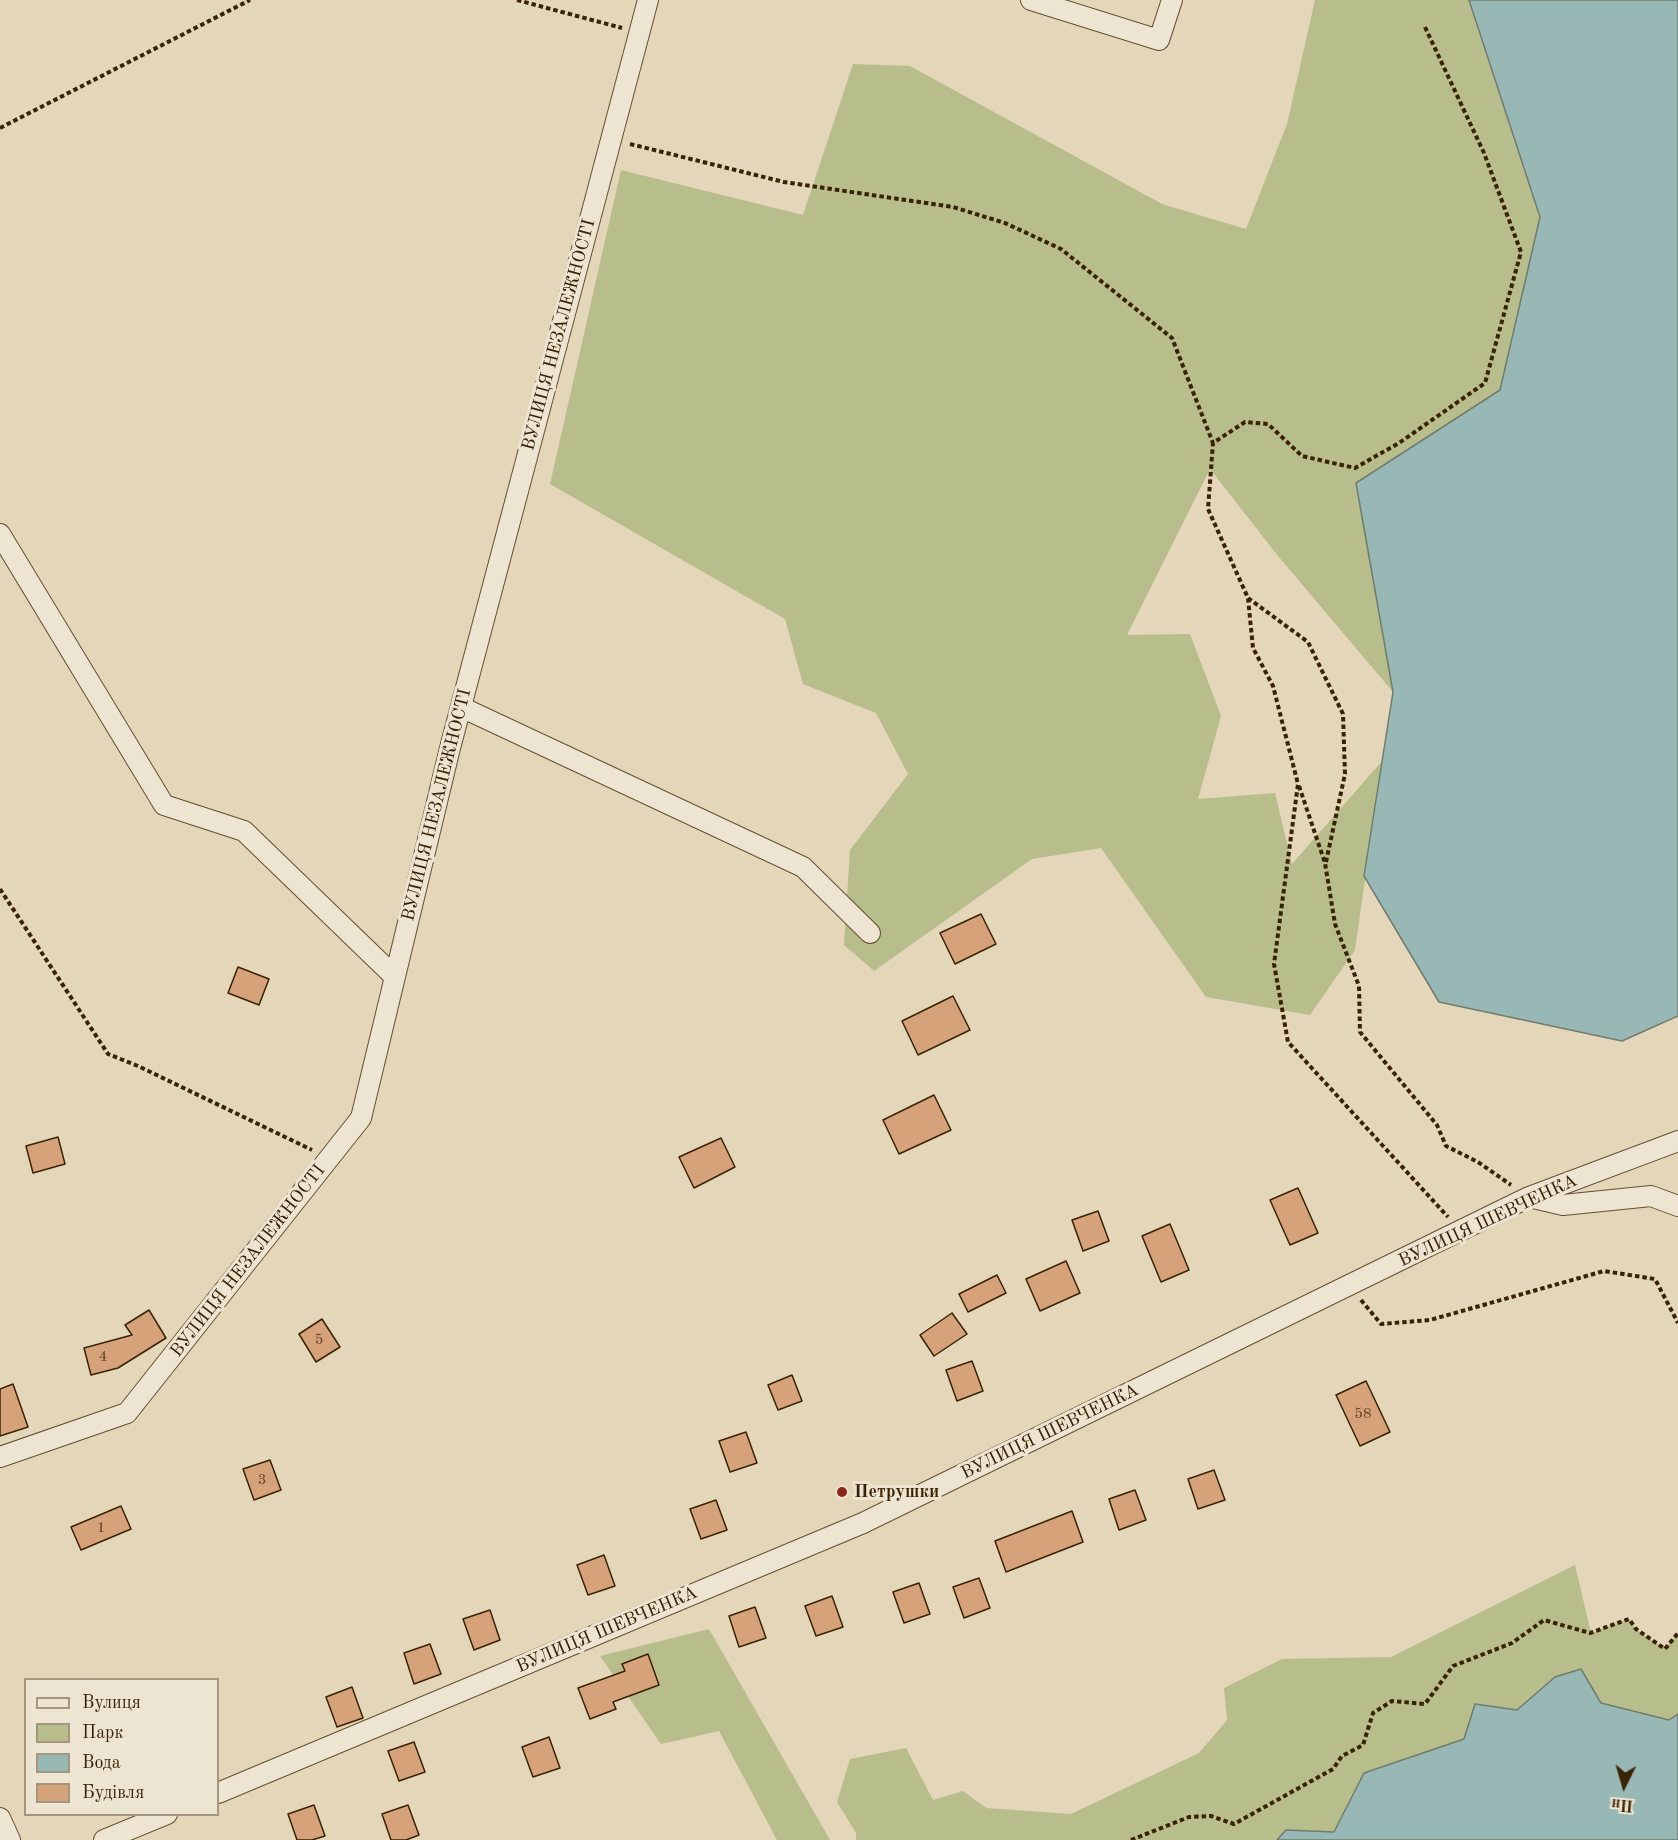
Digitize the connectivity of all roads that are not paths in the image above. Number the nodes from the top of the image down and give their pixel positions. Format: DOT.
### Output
graph roads {
  1 [pos="648,0"];
  2 [pos="1031,0"];
  3 [pos="1172,0"];
  4 [pos="0,534"];
  5 [pos="461,707"];
  6 [pos="870,933"];
  7 [pos="395,977"];
  8 [pos="1678,1141"];
  9 [pos="1529,1197"];
  10 [pos="1678,1206"];
  11 [pos="0,1457"];
  12 [pos="219,1793"];
  13 [pos="164,1816"];
  14 [pos="0,1818"];
  15 [pos="10,1840"];
  16 [pos="104,1840"];
  1 -- 5 [label="street, ВУЛИЦЯ НЕЗАЛЕЖНОСТІ"];
  2 -- 3 [label="street"];
  4 -- 7 [label="street"];
  5 -- 6 [label="street"];
  5 -- 7 [label="street, ВУЛИЦЯ НЕЗАЛЕЖНОСТІ"];
  7 -- 11 [label="street, ВУЛИЦЯ НЕЗАЛЕЖНОСТІ"];
  8 -- 9 [label="street, ВУЛИЦЯ ШЕВЧЕНКА"];
  9 -- 10 [label="street"];
  9 -- 12 [label="street, ВУЛИЦЯ ШЕВЧЕНКА"];
  13 -- 16 [label="street"];
  14 -- 15 [label="street"];
}
